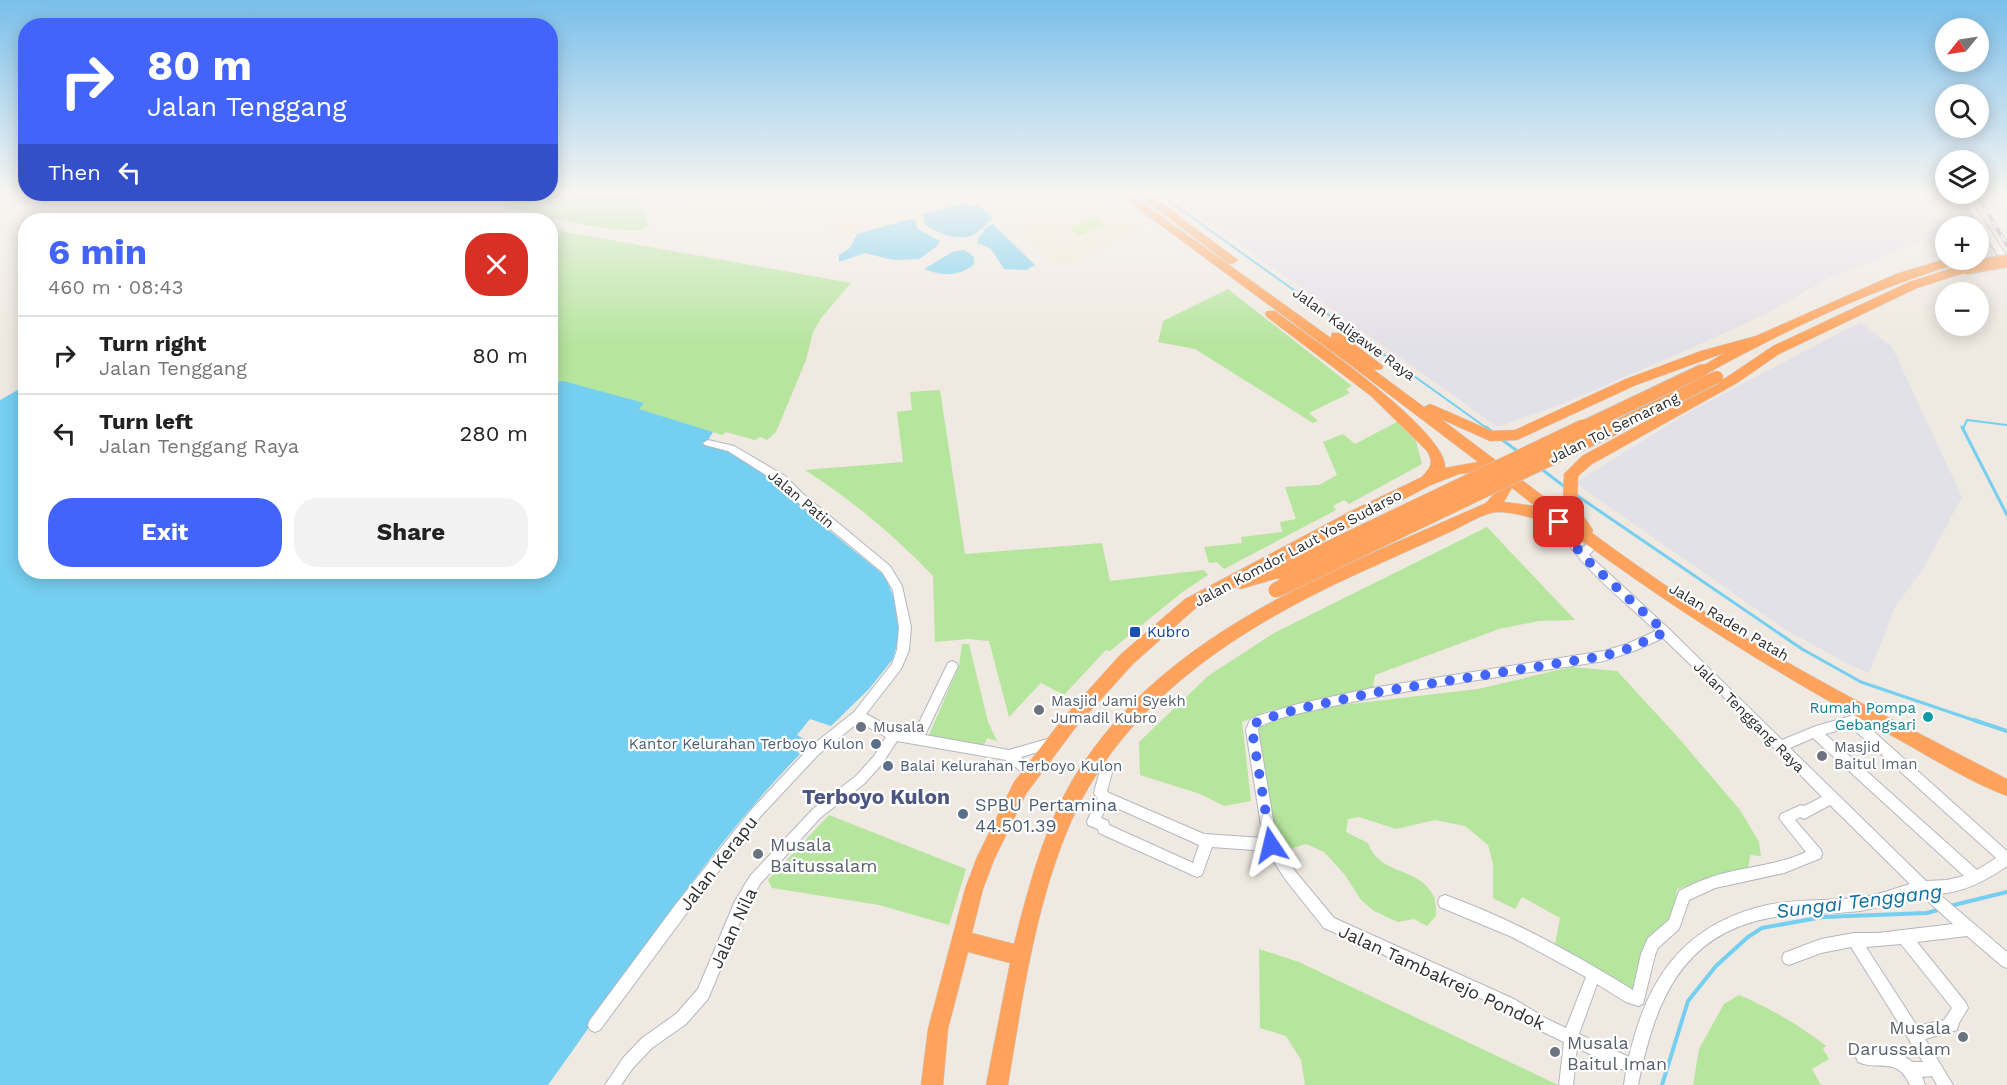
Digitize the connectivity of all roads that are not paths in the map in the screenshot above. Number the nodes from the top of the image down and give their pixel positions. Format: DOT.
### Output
graph roads {
  1 [pos="1178,244"];
  2 [pos="1192,244"];
  3 [pos="1201,244"];
  4 [pos="1210,244"];
  5 [pos="1995,244"];
  6 [pos="2007,251"];
  7 [pos="1989,254"];
  8 [pos="1989,262"];
  9 [pos="2007,262"];
  10 [pos="1935,269"];
  11 [pos="1943,270"];
  12 [pos="1305,326"];
  13 [pos="1760,339"];
  14 [pos="1778,349"];
  15 [pos="1377,393"];
  16 [pos="1413,398"];
  17 [pos="1474,436"];
  18 [pos="708,442"];
  19 [pos="1504,476"];
  20 [pos="1426,481"];
  21 [pos="1543,497"];
  22 [pos="1491,507"];
  23 [pos="1586,541"];
  24 [pos="886,569"];
  25 [pos="1209,592"];
  26 [pos="1238,628"];
  27 [pos="1665,632"];
  28 [pos="952,666"];
  29 [pos="1865,714"];
  30 [pos="858,716"];
  31 [pos="1815,732"];
  32 [pos="894,735"];
  33 [pos="917,739"];
  34 [pos="1054,742"];
  35 [pos="1780,746"];
  36 [pos="1009,755"];
  37 [pos="1097,758"];
  38 [pos="1030,772"];
  39 [pos="2007,777"];
  40 [pos="2007,788"];
  41 [pos="1105,797"];
  42 [pos="1829,799"];
  43 [pos="1207,841"];
  44 [pos="1271,845"];
  45 [pos="2007,859"];
  46 [pos="1976,878"];
  47 [pos="1924,890"];
  48 [pos="1445,902"];
  49 [pos="1964,926"];
  50 [pos="1904,937"];
  51 [pos="961,940"];
  52 [pos="1854,940"];
  53 [pos="1021,956"];
  54 [pos="1789,957"];
  55 [pos="2007,961"];
  56 [pos="1594,975"];
  57 [pos="595,1025"];
  58 [pos="1915,1034"];
  59 [pos="1571,1038"];
  60 [pos="1863,1057"];
  61 [pos="1634,1067"];
  62 [pos="1936,1068"];
  63 [pos="1911,1070"];
  64 [pos="612,1085"];
  65 [pos="932,1085"];
  66 [pos="997,1085"];
  67 [pos="1566,1085"];
  68 [pos="1631,1085"];
  69 [pos="1918,1085"];
  70 [pos="1946,1085"];
  1 -- 15 [label="highway"];
  2 -- 12 [label="highway, Jalan Kaligawe Raya"];
  3 -- 16 [label="highway, Jalan Kaligawe Raya"];
  4 -- 16 [label="highway"];
  5 -- 9 [label="street"];
  6 -- 7 [label="highway"];
  8 -- 9 [label="highway, Jalan Tol Semarang, bridge"];
  10 -- 13 [label="highway, Jalan Tol Semarang"];
  11 -- 14 [label="highway, Jalan Tol Semarang"];
  12 -- 15 [label="highway"];
  12 -- 19 [label="highway"];
  13 -- 17 [label="highway"];
  13 -- 25 [label="highway, Jalan Tol Semarang, bridge"];
  14 -- 23 [label="highway"];
  14 -- 26 [label="highway, Jalan Tol Semarang, bridge"];
  15 -- 20 [label="highway"];
  16 -- 17 [label="highway, Jalan Kaligawe Raya"];
  17 -- 19 [label="highway"];
  17 -- 21 [label="highway, Jalan Raden Patah"];
  18 -- 24 [label="street, Jalan Patin"];
  19 -- 20 [label="highway, Jalan Komdor Laut Yos Sudarso"];
  19 -- 21 [label="highway"];
  19 -- 22 [label="highway"];
  19 -- 23 [label="highway, Jalan Raden Patah"];
  20 -- 25 [label="highway, Jalan Komdor Laut Yos Sudarso"];
  21 -- 23 [label="highway, Jalan Raden Patah"];
  22 -- 23 [label="highway"];
  22 -- 26 [label="highway"];
  23 -- 27 [label="street, Jalan Tenggang Raya"];
  23 -- 29 [label="highway, Jalan Raden Patah"];
  24 -- 30 [label="street, Jalan Kerapu"];
  25 -- 34 [label="highway, Jalan Komdor Laut Yos Sudarso"];
  26 -- 37 [label="highway"];
  27 -- 35 [label="street, Jalan Tenggang Raya"];
  27 -- 44 [label="street"];
  28 -- 33 [label="street"];
  29 -- 31 [label="street"];
  29 -- 39 [label="highway, Jalan Raden Patah"];
  29 -- 40 [label="highway, Jalan Raden Patah"];
  29 -- 45 [label="street"];
  30 -- 32 [label="street"];
  30 -- 57 [label="street, Jalan Kerapu"];
  31 -- 35 [label="street"];
  31 -- 46 [label="street"];
  32 -- 33 [label="street"];
  32 -- 64 [label="street, Jalan Nila"];
  33 -- 36 [label="street"];
  34 -- 36 [label="street"];
  34 -- 38 [label="highway, Jalan Komdor Laut Yos Sudarso"];
  35 -- 42 [label="street, Jalan Tenggang Raya"];
  36 -- 38 [label="street"];
  37 -- 41 [label="street"];
  37 -- 53 [label="highway"];
  38 -- 51 [label="highway, Jalan Komdor Laut Yos Sudarso"];
  41 -- 43 [label="street"];
  41 -- 43 [label="street"];
  42 -- 47 [label="street, Jalan Tenggang Raya"];
  42 -- 56 [label="street"];
  43 -- 44 [label="street"];
  44 -- 59 [label="street, Jalan Tambakrejo Pondok"];
  45 -- 46 [label="street"];
  46 -- 47 [label="street"];
  47 -- 49 [label="street, Jalan Tenggang Raya"];
  47 -- 61 [label="street"];
  48 -- 56 [label="street"];
  49 -- 50 [label="street"];
  49 -- 55 [label="street"];
  50 -- 52 [label="street"];
  50 -- 58 [label="street"];
  51 -- 53 [label="highway"];
  51 -- 65 [label="highway, Jalan Komdor Laut Yos Sudarso"];
  52 -- 54 [label="street"];
  52 -- 58 [label="street"];
  53 -- 66 [label="highway"];
  56 -- 59 [label="street"];
  58 -- 62 [label="street"];
  59 -- 61 [label="street, Jalan Tambakrejo Pondok"];
  59 -- 67 [label="street"];
  60 -- 63 [label="street"];
  61 -- 68 [label="street"];
  62 -- 63 [label="street"];
  62 -- 70 [label="street"];
  63 -- 69 [label="street"];
}
